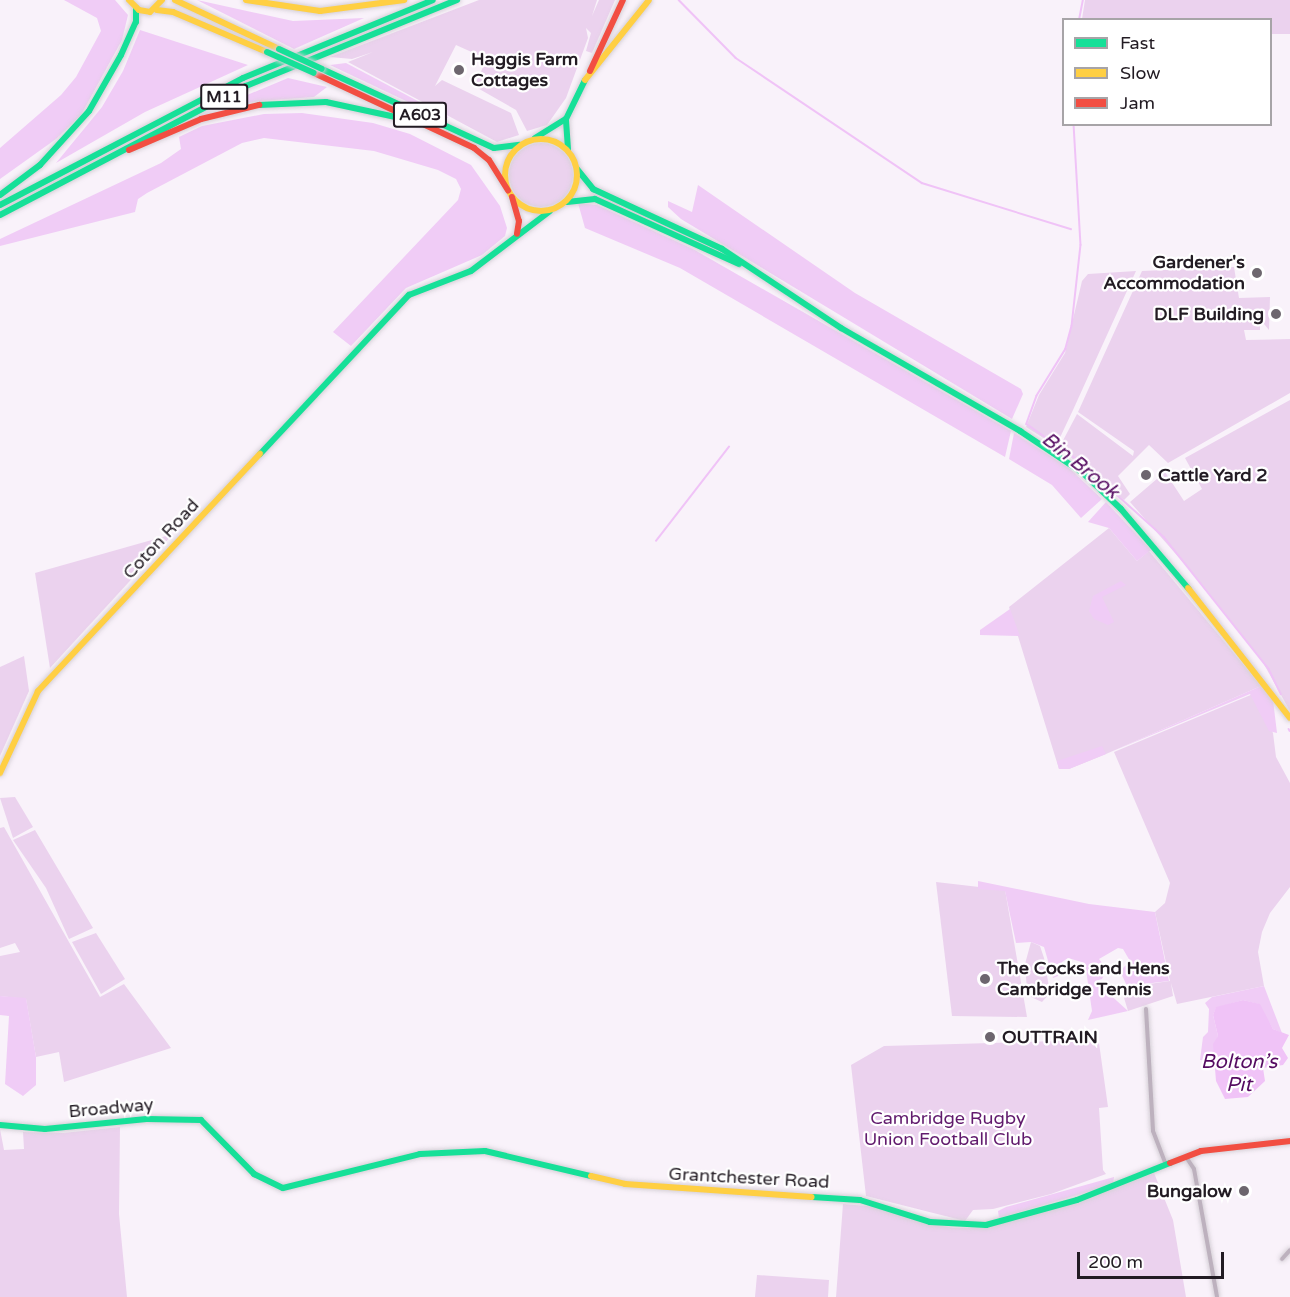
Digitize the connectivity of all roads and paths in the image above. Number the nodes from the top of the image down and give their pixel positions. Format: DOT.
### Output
graph roads {
  1 [pos="162,0"];
  2 [pos="175,0"];
  3 [pos="246,0"];
  4 [pos="404,0"];
  5 [pos="433,0"];
  6 [pos="458,0"];
  7 [pos="623,0"];
  8 [pos="649,0"];
  9 [pos="134,3"];
  10 [pos="157,10"];
  11 [pos="585,80"];
  12 [pos="566,119"];
  13 [pos="414,122"];
  14 [pos="532,140"];
  15 [pos="520,145"];
  16 [pos="570,153"];
  17 [pos="577,169"];
  18 [pos="72,174"];
  19 [pos="508,190"];
  20 [pos="0,195"];
  21 [pos="512,197"];
  22 [pos="566,202"];
  23 [pos="0,205"];
  24 [pos="550,211"];
  25 [pos="0,215"];
  26 [pos="517,236"];
  27 [pos="740,264"];
  28 [pos="1290,718"];
  29 [pos="0,773"];
  30 [pos="1146,1009"];
  31 [pos="0,1125"];
  32 [pos="219,1135"];
  33 [pos="1290,1141"];
  34 [pos="1186,1156"];
  35 [pos="1166,1166"];
  36 [pos="1290,1250"];
  37 [pos="1282,1259"];
  38 [pos="1217,1297"];
  1 -- 10 [label="main road"];
  2 -- 15 [label="main road, A603, bridge"];
  3 -- 4 [label="main road"];
  5 -- 23 [label="main road, M11"];
  6 -- 18 [label="main road, M11"];
  7 -- 11 [label="main road"];
  8 -- 11 [label="main road"];
  9 -- 10 [label="main road"];
  9 -- 20 [label="main road"];
  10 -- 13 [label="main road, A603, bridge"];
  11 -- 12 [label="main road"];
  12 -- 14 [label="main road"];
  12 -- 16 [label="main road"];
  13 -- 18 [label="main road"];
  13 -- 19 [label="main road, A603"];
  14 -- 15 [label="main road"];
  14 -- 16 [label="main road"];
  15 -- 19 [label="main road"];
  16 -- 17 [label="main road"];
  17 -- 22 [label="main road"];
  17 -- 27 [label="main road"];
  18 -- 25 [label="main road, M11"];
  19 -- 21 [label="main road"];
  21 -- 24 [label="main road"];
  21 -- 26 [label="main road"];
  22 -- 24 [label="main road"];
  22 -- 27 [label="main road"];
  24 -- 26 [label="main road, Coton Road"];
  26 -- 29 [label="main road, Coton Road"];
  27 -- 28 [label="main road"];
  30 -- 35 [label="street"];
  31 -- 32 [label="main road, Broadway"];
  32 -- 35 [label="main road, Grantchester Road"];
  33 -- 34 [label="main road, Grantchester Road"];
  34 -- 35 [label="main road, Grantchester Road"];
  34 -- 38 [label="street"];
  36 -- 37 [label="street"];
}
